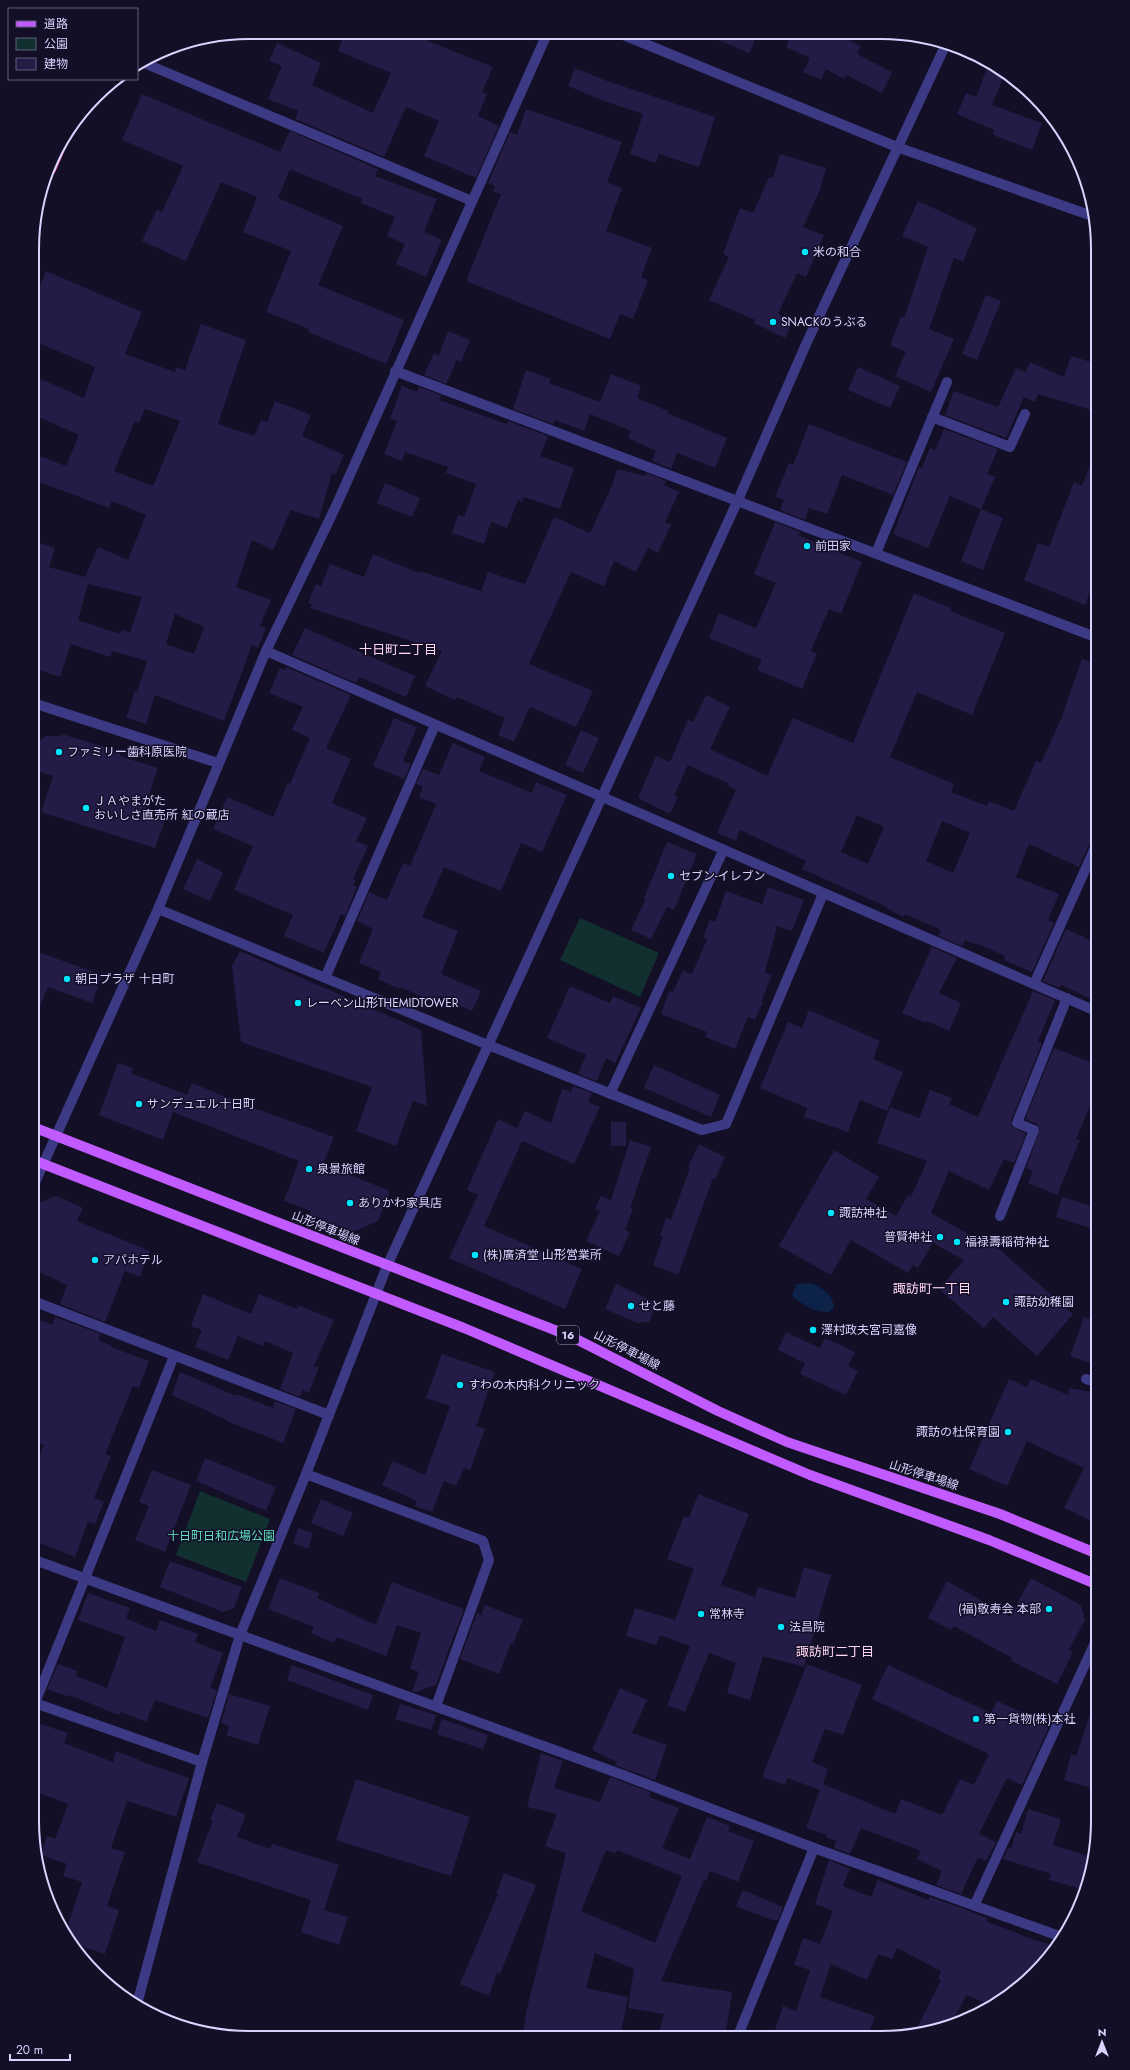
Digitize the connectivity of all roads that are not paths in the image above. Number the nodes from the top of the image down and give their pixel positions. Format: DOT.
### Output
graph roads {
  1 [pos="544,39"];
  2 [pos="633,39"];
  3 [pos="944,49"];
  4 [pos="149,64"];
  5 [pos="897,147"];
  6 [pos="472,201"];
  7 [pos="1088,215"];
  8 [pos="395,371"];
  9 [pos="947,382"];
  10 [pos="1025,414"];
  11 [pos="932,417"];
  12 [pos="738,500"];
  13 [pos="876,553"];
  14 [pos="1091,635"];
  15 [pos="266,651"];
  16 [pos="39,705"];
  17 [pos="435,725"];
  18 [pos="218,763"];
  19 [pos="601,797"];
  20 [pos="723,851"];
  21 [pos="1091,857"];
  22 [pos="823,894"];
  23 [pos="158,909"];
  24 [pos="325,978"];
  25 [pos="1034,984"];
  26 [pos="1067,998"];
  27 [pos="1091,1009"];
  28 [pos="488,1046"];
  29 [pos="610,1094"];
  30 [pos="39,1129"];
  31 [pos="55,1135"];
  32 [pos="39,1162"];
  33 [pos="43,1164"];
  34 [pos="39,1173"];
  35 [pos="1000,1216"];
  36 [pos="387,1266"];
  37 [pos="377,1295"];
  38 [pos="39,1303"];
  39 [pos="174,1356"];
  40 [pos="1086,1379"];
  41 [pos="1091,1381"];
  42 [pos="329,1415"];
  43 [pos="306,1474"];
  44 [pos="1091,1551"];
  45 [pos="39,1562"];
  46 [pos="85,1578"];
  47 [pos="1091,1582"];
  48 [pos="240,1635"];
  49 [pos="1091,1651"];
  50 [pos="39,1690"];
  51 [pos="39,1704"];
  52 [pos="436,1706"];
  53 [pos="202,1762"];
  54 [pos="814,1848"];
  55 [pos="975,1904"];
  56 [pos="1057,1935"];
  57 [pos="137,1999"];
  58 [pos="740,2031"];
  1 -- 6 [label="street"];
  2 -- 5 [label="street"];
  3 -- 5 [label="street"];
  4 -- 6 [label="street"];
  5 -- 7 [label="street"];
  5 -- 12 [label="street"];
  6 -- 8 [label="street"];
  8 -- 12 [label="street"];
  8 -- 15 [label="street"];
  9 -- 11 [label="street"];
  10 -- 11 [label="street"];
  11 -- 13 [label="street"];
  12 -- 13 [label="street"];
  12 -- 19 [label="street"];
  13 -- 14 [label="street"];
  15 -- 17 [label="street"];
  15 -- 18 [label="street"];
  16 -- 18 [label="street"];
  17 -- 19 [label="street"];
  17 -- 24 [label="street"];
  18 -- 23 [label="street"];
  19 -- 20 [label="street"];
  19 -- 28 [label="street"];
  20 -- 22 [label="street"];
  20 -- 29 [label="street"];
  21 -- 25 [label="street"];
  22 -- 25 [label="street"];
  22 -- 29 [label="street"];
  23 -- 24 [label="street"];
  23 -- 31 [label="street"];
  24 -- 28 [label="street"];
  25 -- 26 [label="street"];
  26 -- 27 [label="street"];
  26 -- 35 [label="street"];
  28 -- 29 [label="street"];
  28 -- 36 [label="street"];
  30 -- 31 [label="main road, 山形停車場線 / 16"];
  31 -- 33 [label="street"];
  31 -- 36 [label="main road, 山形停車場線 / 16"];
  32 -- 33 [label="main road"];
  33 -- 34 [label="street"];
  33 -- 37 [label="main road"];
  36 -- 37 [label="street"];
  36 -- 44 [label="main road, 山形停車場線 / 16"];
  37 -- 42 [label="street"];
  37 -- 47 [label="main road"];
  38 -- 39 [label="street"];
  39 -- 42 [label="street"];
  39 -- 46 [label="street"];
  40 -- 41 [label="street"];
  42 -- 43 [label="street"];
  43 -- 48 [label="street"];
  43 -- 52 [label="street"];
  45 -- 46 [label="street"];
  46 -- 48 [label="street"];
  46 -- 50 [label="street"];
  48 -- 52 [label="street"];
  48 -- 53 [label="street"];
  49 -- 55 [label="street"];
  51 -- 53 [label="street"];
  52 -- 54 [label="street"];
  53 -- 57 [label="street"];
  54 -- 55 [label="street"];
  54 -- 58 [label="street"];
  55 -- 56 [label="street"];
}
